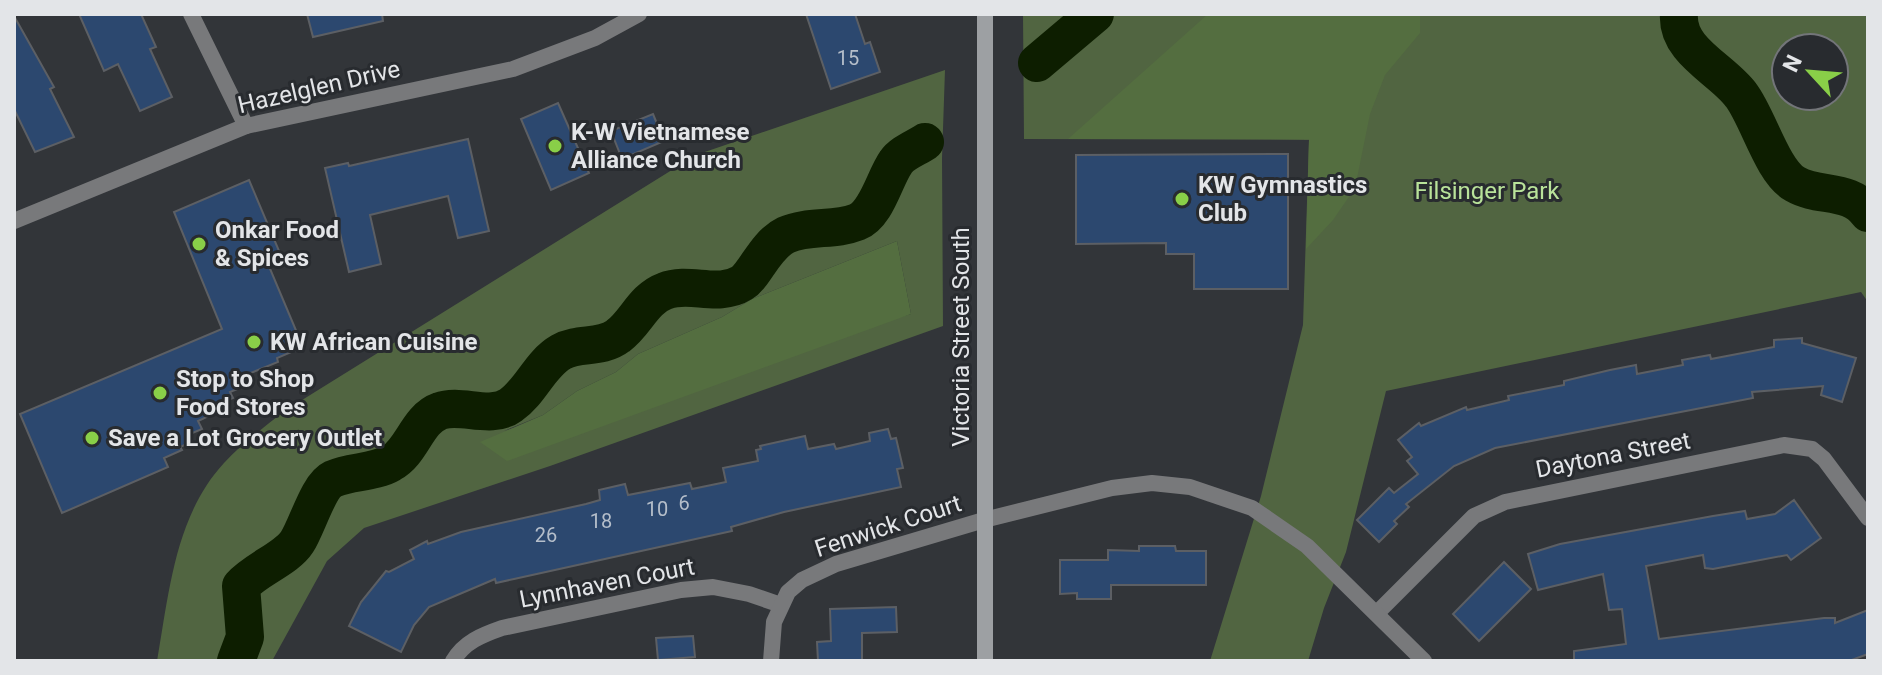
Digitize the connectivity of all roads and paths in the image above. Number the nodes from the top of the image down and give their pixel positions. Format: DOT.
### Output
graph roads {
  1 [pos="191,14"];
  2 [pos="639,14"];
  3 [pos="985,14"];
  4 [pos="246,126"];
  5 [pos="14,221"];
  6 [pos="1868,518"];
  7 [pos="984,520"];
  8 [pos="781,605"];
  9 [pos="1377,613"];
  10 [pos="453,661"];
  11 [pos="771,661"];
  12 [pos="985,661"];
  13 [pos="1424,661"];
  1 -- 4 [label="street"];
  2 -- 4 [label="street, Hazelglen Drive"];
  3 -- 7 [label="main road, Victoria Street South"];
  4 -- 5 [label="street, Hazelglen Drive"];
  6 -- 9 [label="street, Daytona Street"];
  7 -- 8 [label="street, Fenwick Court"];
  7 -- 9 [label="street, Fenwick Court"];
  7 -- 12 [label="main road, Victoria Street South"];
  8 -- 10 [label="street, Lynnhaven Court"];
  8 -- 11 [label="street, Fenwick Court"];
  9 -- 13 [label="street, Fenwick Court"];
}
